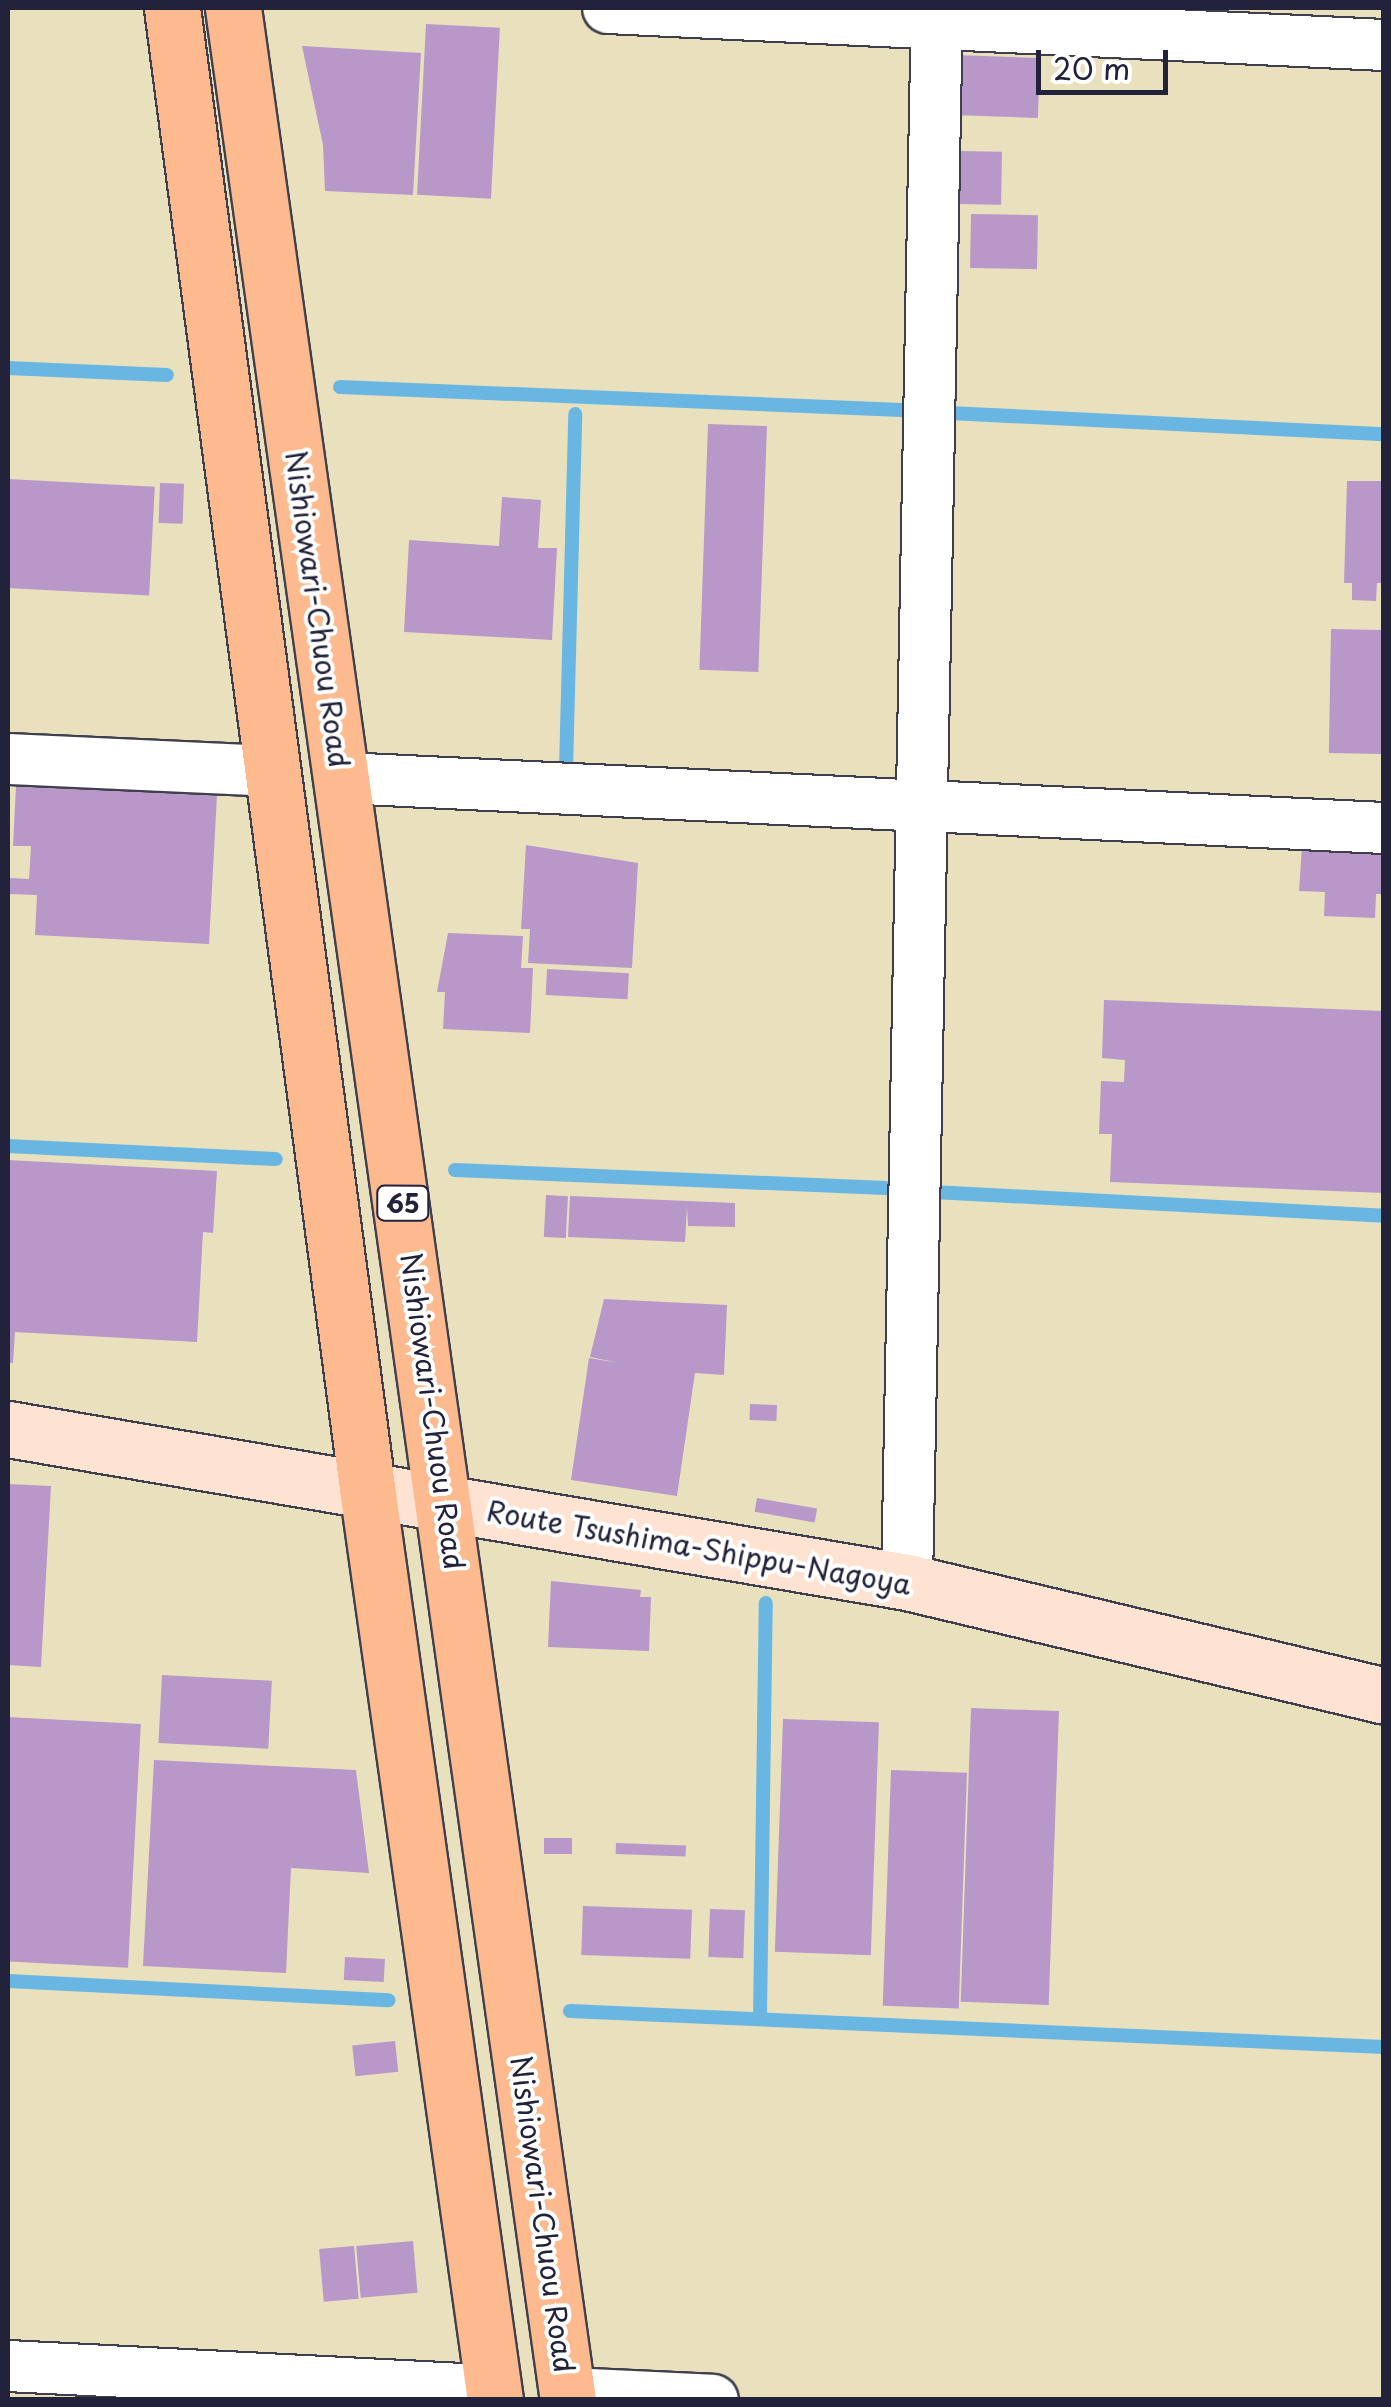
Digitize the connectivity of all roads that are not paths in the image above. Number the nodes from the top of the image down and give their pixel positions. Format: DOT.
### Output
graph roads {
  1 [pos="172,8"];
  2 [pos="232,8"];
  3 [pos="608,8"];
  4 [pos="936,14"];
  5 [pos="1384,45"];
  6 [pos="8,759"];
  7 [pos="272,771"];
  8 [pos="342,778"];
  9 [pos="921,805"];
  10 [pos="1384,828"];
  11 [pos="8,1429"];
  12 [pos="366,1488"];
  13 [pos="446,1502"];
  14 [pos="907,1582"];
  15 [pos="1384,1696"];
  16 [pos="8,2366"];
  17 [pos="494,2395"];
  18 [pos="567,2396"];
  19 [pos="712,2400"];
  1 -- 7 [label="main road"];
  2 -- 8 [label="main road, Nishiowari-Chuou Road / 65"];
  3 -- 4 [label="street"];
  4 -- 5 [label="street"];
  4 -- 9 [label="street"];
  6 -- 7 [label="street"];
  7 -- 12 [label="main road"];
  8 -- 9 [label="street"];
  8 -- 13 [label="main road, Nishiowari-Chuou Road / 65"];
  9 -- 10 [label="street"];
  9 -- 14 [label="street"];
  11 -- 12 [label="main road, Route Tsushima-Shippu-Nagoya"];
  12 -- 13 [label="main road, Route Tsushima-Shippu-Nagoya"];
  12 -- 17 [label="main road"];
  13 -- 14 [label="main road, Route Tsushima-Shippu-Nagoya"];
  13 -- 18 [label="main road, Nishiowari-Chuou Road / 65"];
  14 -- 15 [label="main road, Route Tsushima-Shippu-Nagoya"];
  16 -- 17 [label="street"];
  18 -- 19 [label="street"];
}
